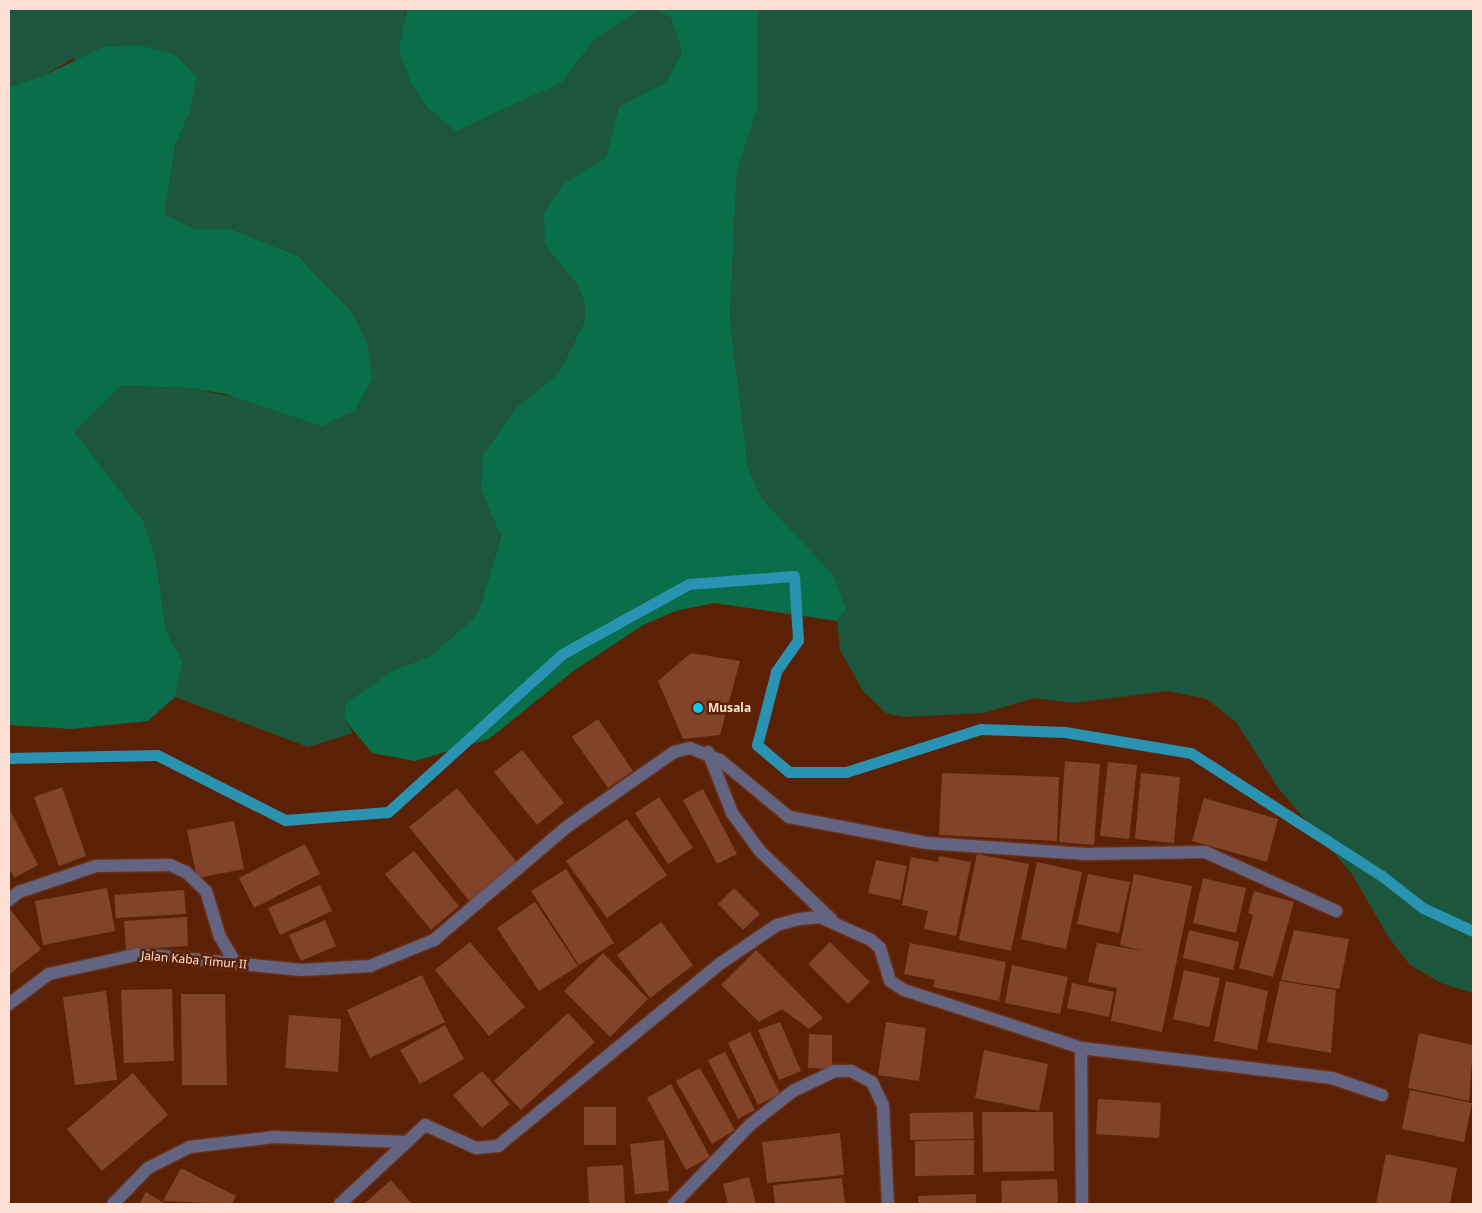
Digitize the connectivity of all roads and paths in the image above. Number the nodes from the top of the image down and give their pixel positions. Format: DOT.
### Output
graph roads {
  1 [pos="708,752"];
  2 [pos="9,900"];
  3 [pos="1336,912"];
  4 [pos="836,923"];
  5 [pos="236,964"];
  6 [pos="9,1004"];
  7 [pos="1081,1048"];
  8 [pos="1382,1095"];
  9 [pos="405,1142"];
  10 [pos="112,1204"];
  11 [pos="340,1204"];
  12 [pos="674,1204"];
  13 [pos="888,1204"];
  14 [pos="1082,1204"];
  1 -- 3 [label="street"];
  1 -- 4 [label="street"];
  1 -- 5 [label="street, Jalan Kaba Timur II"];
  2 -- 5 [label="street"];
  4 -- 7 [label="street"];
  4 -- 9 [label="street"];
  5 -- 6 [label="street, Jalan Kaba Timur II"];
  7 -- 8 [label="street"];
  7 -- 14 [label="street"];
  9 -- 10 [label="street"];
  9 -- 11 [label="street"];
  12 -- 13 [label="street"];
}
